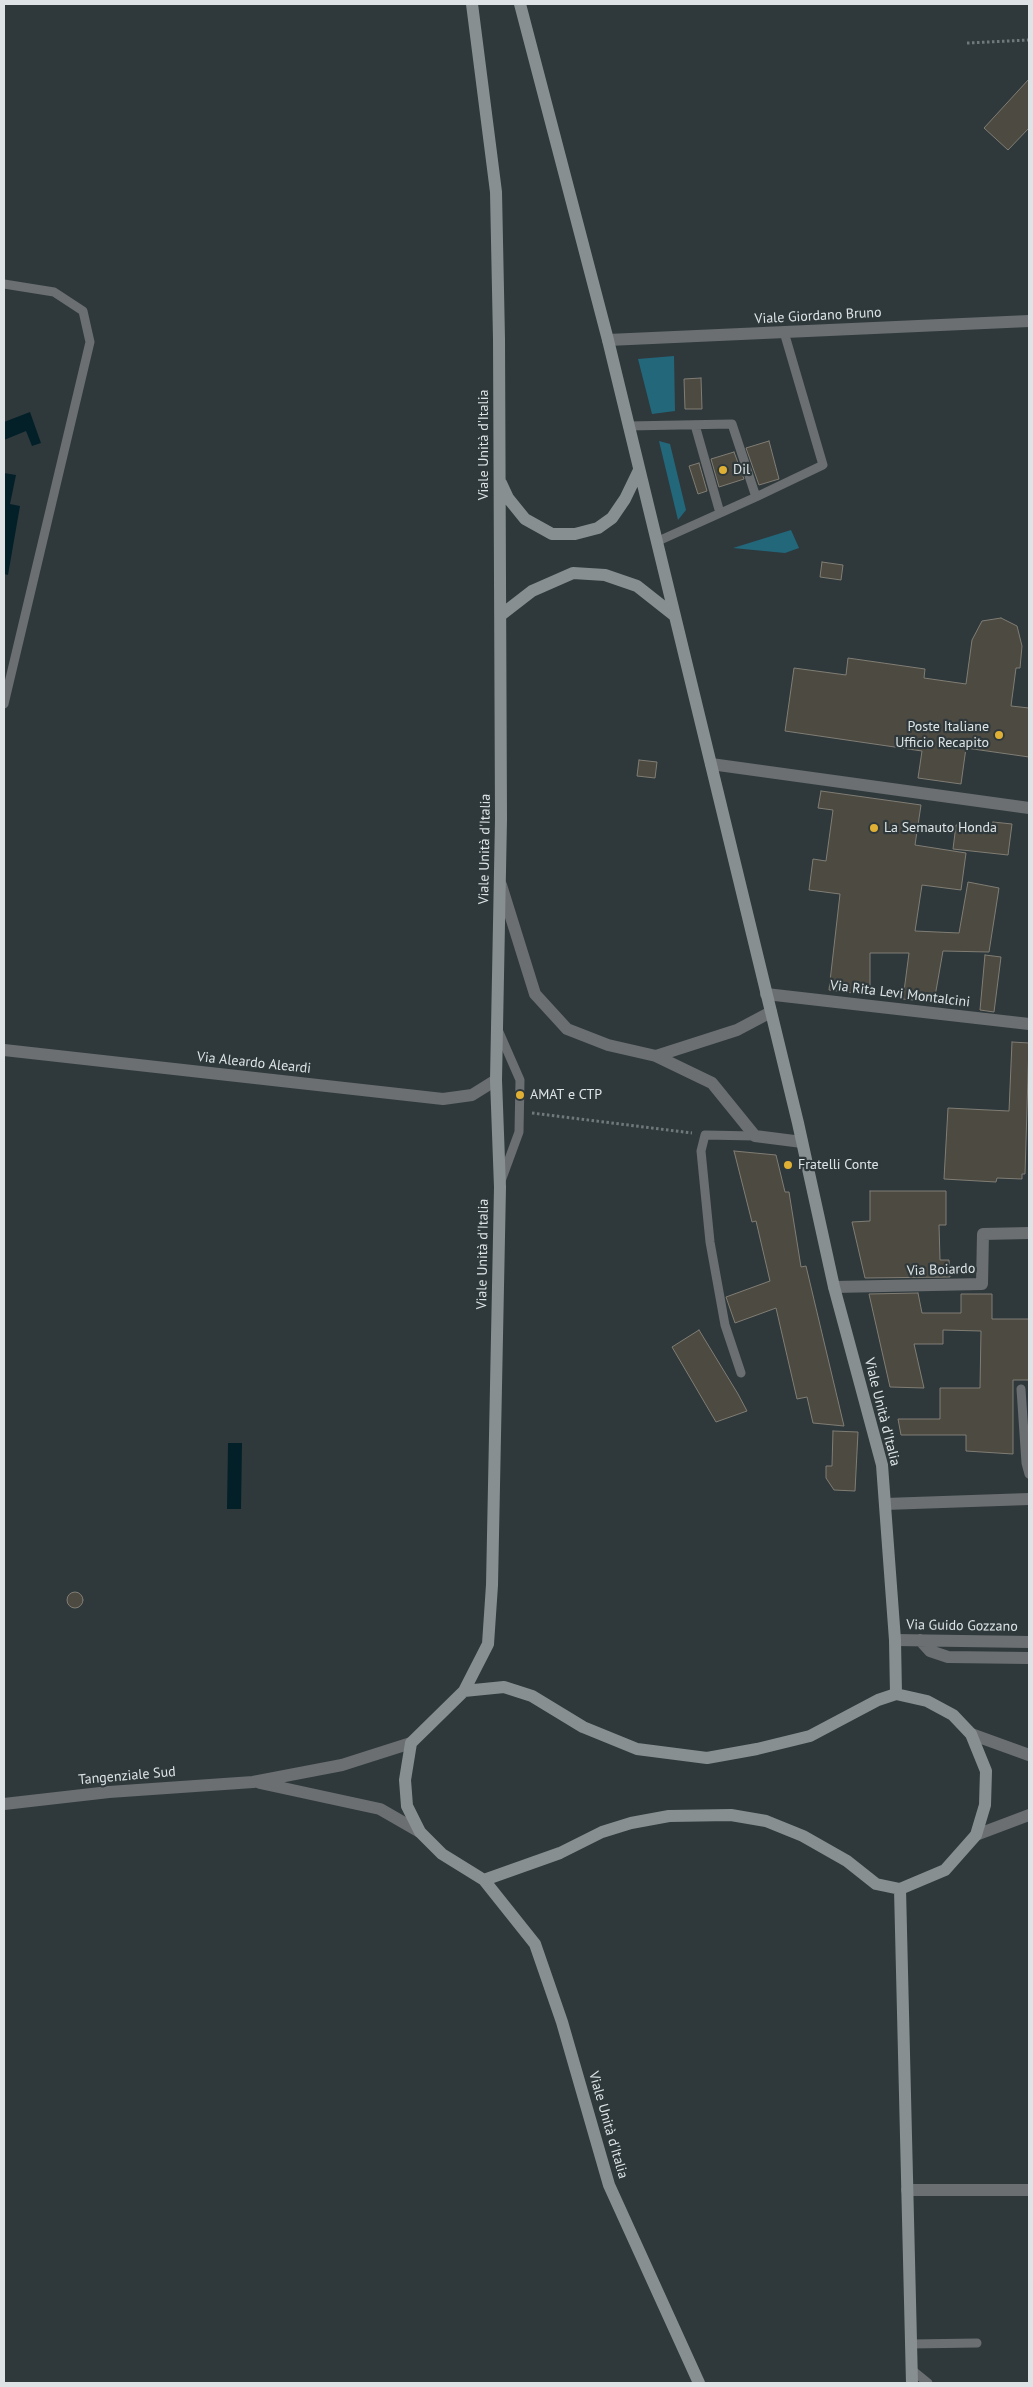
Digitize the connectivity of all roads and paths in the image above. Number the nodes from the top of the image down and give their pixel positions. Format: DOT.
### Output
graph roads {
  1 [pos="472,4"];
  2 [pos="520,4"];
  3 [pos="1029,40"];
  4 [pos="967,43"];
  5 [pos="4,284"];
  6 [pos="1029,321"];
  7 [pos="784,332"];
  8 [pos="608,340"];
  9 [pos="695,425"];
  10 [pos="628,426"];
  11 [pos="639,470"];
  12 [pos="498,476"];
  13 [pos="756,497"];
  14 [pos="720,513"];
  15 [pos="656,542"];
  16 [pos="501,615"];
  17 [pos="675,616"];
  18 [pos="4,704"];
  19 [pos="711,764"];
  20 [pos="1029,808"];
  21 [pos="500,881"];
  22 [pos="766,994"];
  23 [pos="771,1012"];
  24 [pos="1029,1024"];
  25 [pos="497,1027"];
  26 [pos="4,1050"];
  27 [pos="656,1056"];
  28 [pos="496,1080"];
  29 [pos="520,1111"];
  30 [pos="705,1135"];
  31 [pos="755,1136"];
  32 [pos="802,1142"];
  33 [pos="500,1187"];
  34 [pos="1029,1232"];
  35 [pos="834,1287"];
  36 [pos="741,1373"];
  37 [pos="1022,1390"];
  38 [pos="1029,1474"];
  39 [pos="1029,1499"];
  40 [pos="885,1504"];
  41 [pos="895,1640"];
  42 [pos="920,1640"];
  43 [pos="1029,1642"];
  44 [pos="1029,1658"];
  45 [pos="464,1691"];
  46 [pos="896,1694"];
  47 [pos="971,1734"];
  48 [pos="411,1743"];
  49 [pos="1029,1755"];
  50 [pos="252,1782"];
  51 [pos="4,1804"];
  52 [pos="1029,1815"];
  53 [pos="420,1832"];
  54 [pos="976,1835"];
  55 [pos="484,1880"];
  56 [pos="900,1889"];
  57 [pos="907,2190"];
  58 [pos="1029,2190"];
  59 [pos="977,2343"];
  60 [pos="911,2344"];
  61 [pos="912,2377"];
  62 [pos="699,2383"];
  63 [pos="928,2383"];
  1 -- 12 [label="main road, Viale Unità d'Italia"];
  2 -- 8 [label="main road, Viale Unità d'Italia"];
  3 -- 4 [label="path"];
  5 -- 18 [label="lane"];
  6 -- 7 [label="street, Viale Giordano Bruno"];
  7 -- 8 [label="street, Viale Giordano Bruno"];
  7 -- 13 [label="lane"];
  8 -- 10 [label="main road, Viale Unità d'Italia"];
  9 -- 10 [label="lane"];
  9 -- 13 [label="lane"];
  9 -- 14 [label="lane"];
  10 -- 11 [label="main road, Viale Unità d'Italia"];
  11 -- 12 [label="main road"];
  11 -- 15 [label="main road, Viale Unità d'Italia"];
  12 -- 16 [label="main road, Viale Unità d'Italia"];
  13 -- 14 [label="lane"];
  14 -- 15 [label="lane"];
  15 -- 17 [label="main road, Viale Unità d'Italia"];
  16 -- 17 [label="main road"];
  16 -- 21 [label="main road, Viale Unità d'Italia"];
  17 -- 19 [label="main road, Viale Unità d'Italia"];
  19 -- 20 [label="street"];
  19 -- 22 [label="main road, Viale Unità d'Italia"];
  21 -- 25 [label="main road, Viale Unità d'Italia"];
  21 -- 27 [label="street"];
  22 -- 23 [label="main road, Viale Unità d'Italia"];
  22 -- 24 [label="street, Via Rita Levi Montalcini"];
  23 -- 27 [label="street"];
  23 -- 32 [label="main road, Viale Unità d'Italia"];
  25 -- 28 [label="main road, Viale Unità d'Italia"];
  25 -- 29 [label="lane"];
  26 -- 28 [label="street, Via Aleardo Aleardi"];
  27 -- 31 [label="street"];
  28 -- 33 [label="main road, Viale Unità d'Italia"];
  29 -- 30 [label="path"];
  29 -- 33 [label="lane"];
  30 -- 31 [label="lane"];
  30 -- 36 [label="lane"];
  31 -- 32 [label="street"];
  32 -- 35 [label="main road, Viale Unità d'Italia"];
  33 -- 45 [label="main road, Viale Unità d'Italia"];
  34 -- 35 [label="street, Via Boiardo"];
  35 -- 40 [label="main road, Viale Unità d'Italia"];
  37 -- 38 [label="lane"];
  39 -- 40 [label="street"];
  40 -- 41 [label="main road, Viale Unità d'Italia"];
  41 -- 42 [label="street, Via Guido Gozzano"];
  41 -- 46 [label="main road, Viale Unità d'Italia"];
  42 -- 43 [label="street, Via Guido Gozzano"];
  42 -- 44 [label="street"];
  45 -- 46 [label="main road"];
  45 -- 48 [label="main road, Viale Unità d'Italia"];
  46 -- 47 [label="main road"];
  47 -- 49 [label="street"];
  47 -- 54 [label="main road"];
  48 -- 50 [label="street, Tangenziale Sud"];
  48 -- 53 [label="main road, Viale Unità d'Italia"];
  50 -- 51 [label="street, Tangenziale Sud"];
  50 -- 53 [label="street, Tangenziale Sud"];
  52 -- 54 [label="street"];
  53 -- 55 [label="main road, Viale Unità d'Italia"];
  54 -- 56 [label="main road"];
  55 -- 56 [label="main road"];
  55 -- 62 [label="main road, Viale Unità d'Italia"];
  56 -- 57 [label="main road"];
  57 -- 58 [label="street"];
  57 -- 60 [label="main road"];
  59 -- 60 [label="lane"];
  60 -- 61 [label="main road"];
  61 -- 63 [label="lane"];
}
